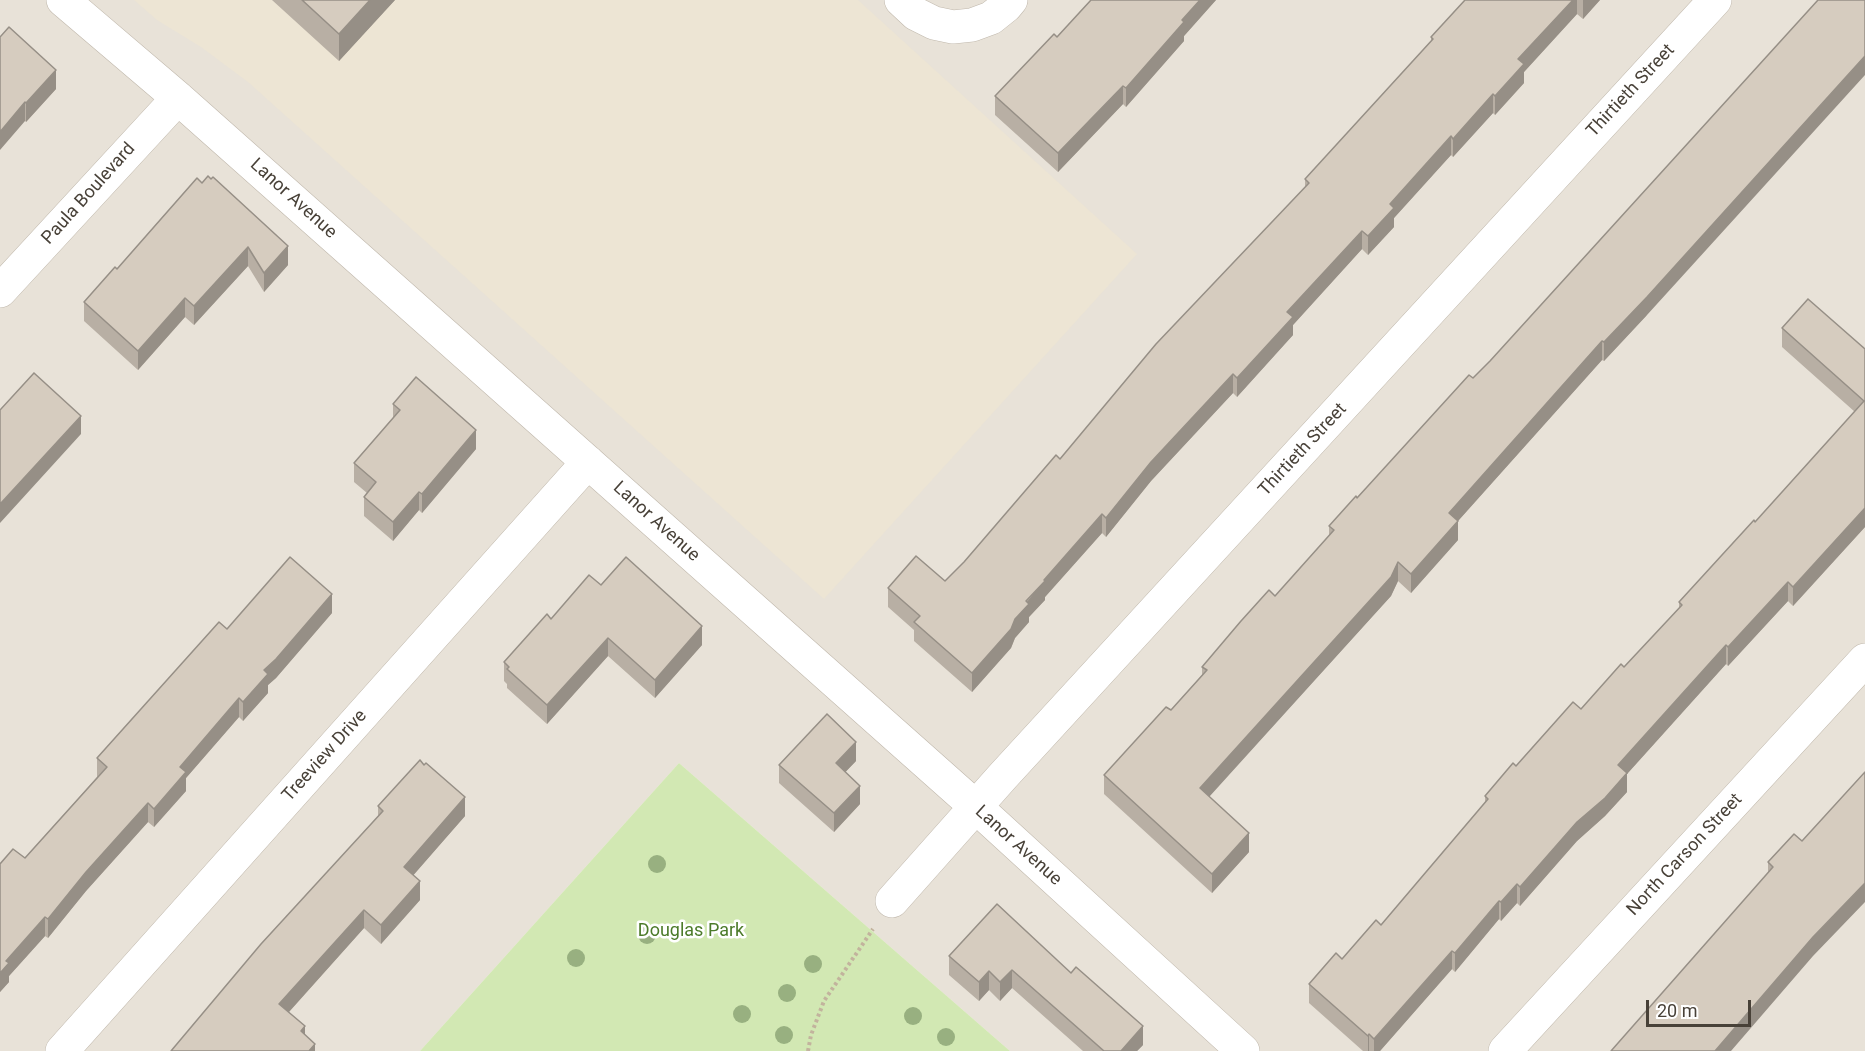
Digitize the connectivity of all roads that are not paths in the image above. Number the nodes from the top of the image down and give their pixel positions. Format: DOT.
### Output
graph roads {
  1 [pos="63,0"];
  2 [pos="901,0"];
  3 [pos="1011,0"];
  4 [pos="1715,0"];
  5 [pos="178,98"];
  6 [pos="0,291"];
  7 [pos="588,462"];
  8 [pos="1865,660"];
  9 [pos="976,807"];
  10 [pos="892,901"];
  11 [pos="62,1051"];
  12 [pos="1243,1051"];
  13 [pos="1505,1051"];
  1 -- 5 [label="street, Lanor Avenue"];
  2 -- 3 [label="street"];
  4 -- 9 [label="street, Thirtieth Street"];
  5 -- 6 [label="street, Paula Boulevard"];
  5 -- 7 [label="street, Lanor Avenue"];
  7 -- 9 [label="street, Lanor Avenue"];
  7 -- 11 [label="street, Treeview Drive"];
  8 -- 13 [label="street, North Carson Street"];
  9 -- 10 [label="street, Thirtieth Street"];
  9 -- 12 [label="street, Lanor Avenue"];
}
